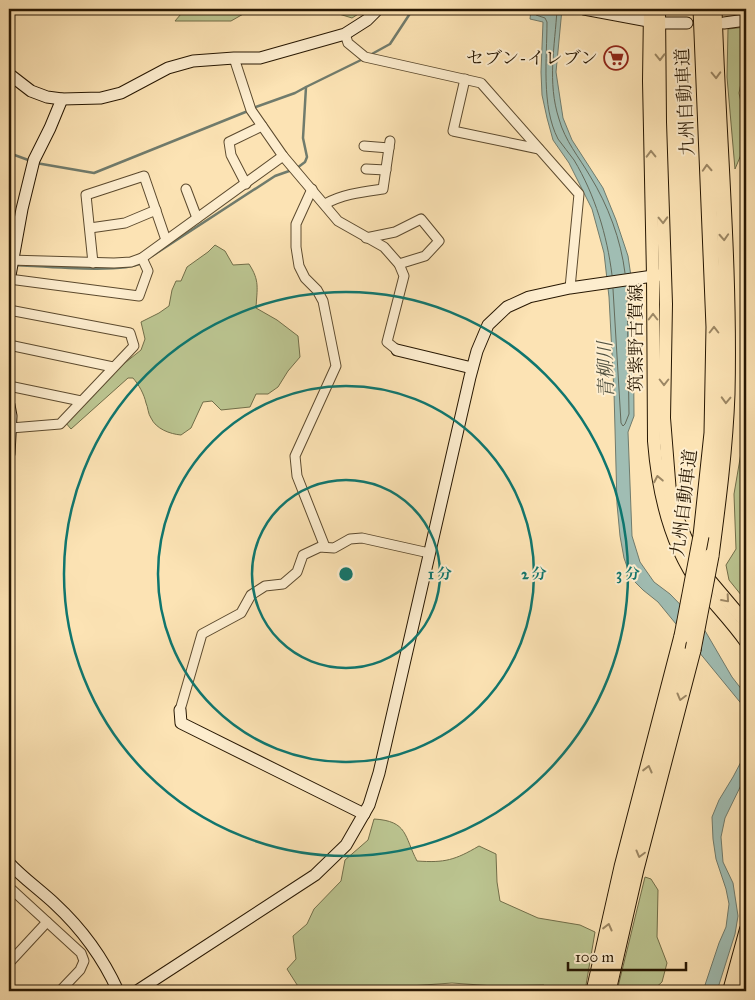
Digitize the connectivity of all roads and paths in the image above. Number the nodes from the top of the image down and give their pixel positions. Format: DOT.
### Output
graph roads {
  1 [pos="378,9"];
  2 [pos="584,9"];
  3 [pos="659,9"];
  4 [pos="700,9"];
  5 [pos="714,9"];
  6 [pos="653,17"];
  7 [pos="746,20"];
  8 [pos="688,23"];
  9 [pos="724,23"];
  10 [pos="345,34"];
  11 [pos="234,58"];
  12 [pos="9,74"];
  13 [pos="465,79"];
  14 [pos="62,99"];
  15 [pos="262,126"];
  16 [pos="364,146"];
  17 [pos="539,149"];
  18 [pos="283,156"];
  19 [pos="366,169"];
  20 [pos="386,170"];
  21 [pos="246,184"];
  22 [pos="186,189"];
  23 [pos="312,189"];
  24 [pos="325,204"];
  25 [pos="156,210"];
  26 [pos="197,218"];
  27 [pos="90,228"];
  28 [pos="366,238"];
  29 [pos="166,240"];
  30 [pos="142,258"];
  31 [pos="11,260"];
  32 [pos="93,263"];
  33 [pos="399,264"];
  34 [pos="659,276"];
  35 [pos="9,280"];
  36 [pos="570,288"];
  37 [pos="9,310"];
  38 [pos="9,345"];
  39 [pos="397,350"];
  40 [pos="113,367"];
  41 [pos="472,368"];
  42 [pos="9,386"];
  43 [pos="82,401"];
  44 [pos="9,405"];
  45 [pos="11,428"];
  46 [pos="9,447"];
  47 [pos="325,547"];
  48 [pos="429,553"];
  49 [pos="746,623"];
  50 [pos="746,642"];
  51 [pos="180,710"];
  52 [pos="364,814"];
  53 [pos="9,863"];
  54 [pos="9,887"];
  55 [pos="47,922"];
  56 [pos="746,929"];
  57 [pos="9,963"];
  58 [pos="746,965"];
  59 [pos="60,991"];
  60 [pos="118,991"];
  61 [pos="137,991"];
  62 [pos="594,991"];
  63 [pos="608,991"];
  64 [pos="729,991"];
  65 [pos="738,991"];
  1 -- 10 [label="street"];
  2 -- 6 [label="street"];
  3 -- 6 [label="main road, 筑紫野古賀線"];
  62 -- 4 [label="highway, 九州自動車道, one-way, bridge"];
  5 -- 63 [label="highway, 九州自動車道, one-way, bridge"];
  6 -- 8 [label="street"];
  6 -- 34 [label="main road, 筑紫野古賀線"];
  7 -- 9 [label="street"];
  10 -- 11 [label="street"];
  10 -- 13 [label="street"];
  11 -- 14 [label="street"];
  11 -- 15 [label="street"];
  12 -- 14 [label="street"];
  13 -- 17 [label="street"];
  13 -- 17 [label="street"];
  14 -- 31 [label="street"];
  15 -- 18 [label="street"];
  15 -- 21 [label="street"];
  16 -- 20 [label="street"];
  17 -- 36 [label="street"];
  18 -- 21 [label="street"];
  18 -- 23 [label="street"];
  19 -- 20 [label="street"];
  20 -- 24 [label="street"];
  21 -- 26 [label="street"];
  22 -- 26 [label="street"];
  23 -- 24 [label="street"];
  23 -- 47 [label="street"];
  24 -- 28 [label="street"];
  25 -- 27 [label="street"];
  25 -- 27 [label="street"];
  25 -- 29 [label="street"];
  26 -- 29 [label="street"];
  27 -- 32 [label="street"];
  28 -- 33 [label="street"];
  28 -- 33 [label="street"];
  29 -- 30 [label="street"];
  30 -- 32 [label="street"];
  30 -- 35 [label="street"];
  31 -- 32 [label="street"];
  31 -- 35 [label="street"];
  33 -- 39 [label="street"];
  34 -- 36 [label="street"];
  34 -- 49 [label="main road, 筑紫野古賀線, one-way"];
  50 -- 34 [label="main road, 筑紫野古賀線, one-way"];
  36 -- 41 [label="street"];
  37 -- 40 [label="street"];
  38 -- 40 [label="street"];
  39 -- 41 [label="street"];
  40 -- 43 [label="street"];
  41 -- 48 [label="street"];
  42 -- 43 [label="street"];
  43 -- 45 [label="street"];
  44 -- 45 [label="street"];
  45 -- 46 [label="street"];
  47 -- 48 [label="street"];
  47 -- 51 [label="street"];
  48 -- 52 [label="street"];
  51 -- 52 [label="street"];
  52 -- 61 [label="street"];
  53 -- 60 [label="street"];
  54 -- 55 [label="street"];
  55 -- 57 [label="street"];
  55 -- 59 [label="street"];
  56 -- 64 [label="main road"];
  58 -- 65 [label="main road"];
}
